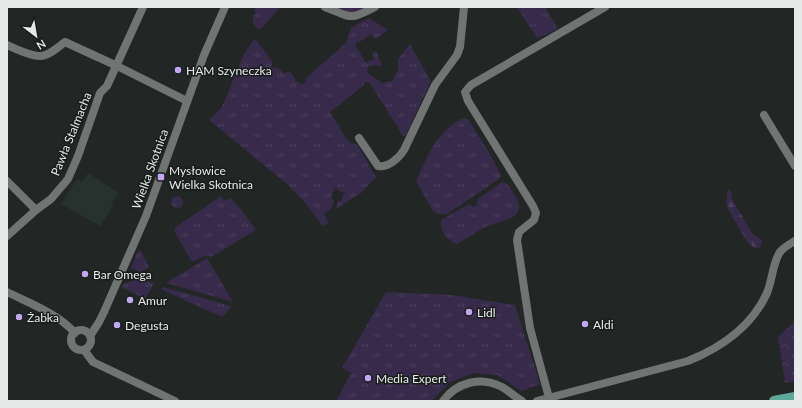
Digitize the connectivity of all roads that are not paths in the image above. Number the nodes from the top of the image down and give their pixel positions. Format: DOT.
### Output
graph roads {
  1 [pos="143,7"];
  2 [pos="225,7"];
  3 [pos="325,7"];
  4 [pos="375,7"];
  5 [pos="464,7"];
  6 [pos="605,7"];
  7 [pos="7,45"];
  8 [pos="116,65"];
  9 [pos="187,101"];
  10 [pos="764,115"];
  11 [pos="359,138"];
  12 [pos="795,166"];
  13 [pos="7,181"];
  14 [pos="36,210"];
  15 [pos="7,236"];
  16 [pos="795,241"];
  17 [pos="7,292"];
  18 [pos="75,333"];
  19 [pos="90,336"];
  20 [pos="84,350"];
  21 [pos="795,397"];
  22 [pos="550,400"];
  23 [pos="175,401"];
  24 [pos="443,401"];
  25 [pos="522,401"];
  26 [pos="537,401"];
  27 [pos="774,401"];
  1 -- 8 [label="street, Pawła Stalmacha"];
  2 -- 9 [label="street, Wielka Skotnica"];
  3 -- 4 [label="street"];
  5 -- 11 [label="street"];
  6 -- 22 [label="street"];
  7 -- 8 [label="street"];
  8 -- 9 [label="street"];
  8 -- 14 [label="street, Pawła Stalmacha"];
  9 -- 19 [label="street, Wielka Skotnica"];
  10 -- 12 [label="street"];
  13 -- 14 [label="street"];
  14 -- 15 [label="street, Pawła Stalmacha"];
  16 -- 22 [label="street"];
  17 -- 18 [label="street"];
  18 -- 19 [label="street"];
  18 -- 20 [label="street"];
  19 -- 20 [label="street"];
  20 -- 23 [label="street"];
  21 -- 27 [label="main road"];
  22 -- 26 [label="street"];
  24 -- 25 [label="street"];
}
